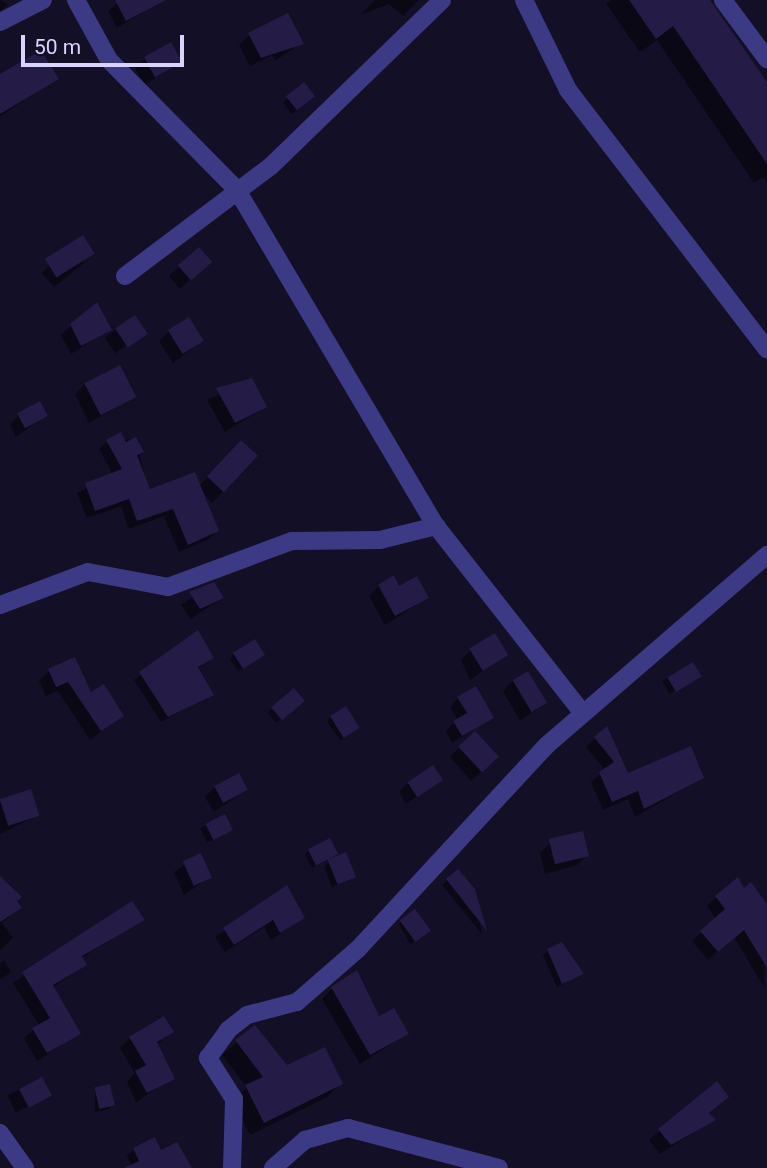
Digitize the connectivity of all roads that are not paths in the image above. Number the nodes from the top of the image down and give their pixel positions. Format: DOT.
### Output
graph roads {
  1 [pos="43,0"];
  2 [pos="76,0"];
  3 [pos="442,0"];
  4 [pos="524,0"];
  5 [pos="723,0"];
  6 [pos="0,22"];
  7 [pos="767,59"];
  8 [pos="237,190"];
  9 [pos="125,276"];
  10 [pos="767,349"];
  11 [pos="436,526"];
  12 [pos="767,555"];
  13 [pos="0,605"];
  14 [pos="582,712"];
  15 [pos="0,1133"];
  16 [pos="25,1168"];
  17 [pos="232,1168"];
  18 [pos="273,1168"];
  19 [pos="499,1168"];
  1 -- 6 [label="street"];
  2 -- 8 [label="street"];
  3 -- 8 [label="street"];
  4 -- 10 [label="street"];
  5 -- 7 [label="street"];
  8 -- 9 [label="street"];
  8 -- 11 [label="street"];
  11 -- 13 [label="street"];
  11 -- 14 [label="street"];
  12 -- 14 [label="street"];
  14 -- 17 [label="street"];
  15 -- 16 [label="street"];
  18 -- 19 [label="street"];
}
